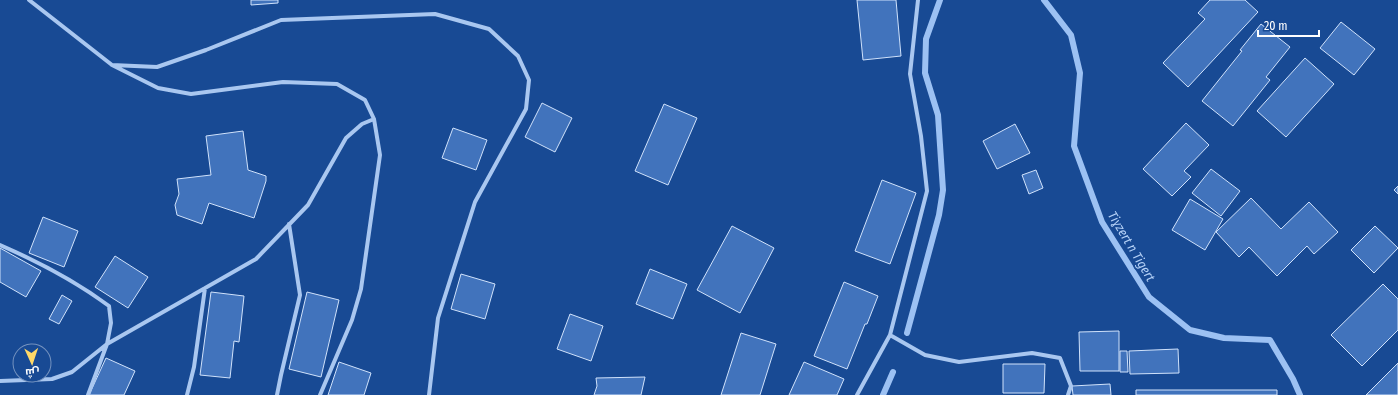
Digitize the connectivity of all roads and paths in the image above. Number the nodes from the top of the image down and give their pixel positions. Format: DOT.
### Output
graph roads {
  1 [pos="29,0"];
  2 [pos="918,0"];
  3 [pos="112,65"];
  4 [pos="374,118"];
  5 [pos="289,224"];
  6 [pos="0,245"];
  7 [pos="205,288"];
  8 [pos="890,335"];
  9 [pos="107,344"];
  10 [pos="0,381"];
  11 [pos="88,395"];
  12 [pos="187,395"];
  13 [pos="277,395"];
  14 [pos="320,395"];
  15 [pos="429,395"];
  16 [pos="857,395"];
  17 [pos="1068,395"];
  1 -- 3 [label="street"];
  2 -- 8 [label="street"];
  3 -- 4 [label="street"];
  3 -- 15 [label="street"];
  4 -- 5 [label="street"];
  4 -- 14 [label="street"];
  5 -- 7 [label="street"];
  5 -- 13 [label="street"];
  6 -- 9 [label="street"];
  7 -- 9 [label="street"];
  7 -- 12 [label="street"];
  8 -- 16 [label="street"];
  8 -- 17 [label="street"];
  9 -- 10 [label="street"];
  9 -- 11 [label="street"];
}
